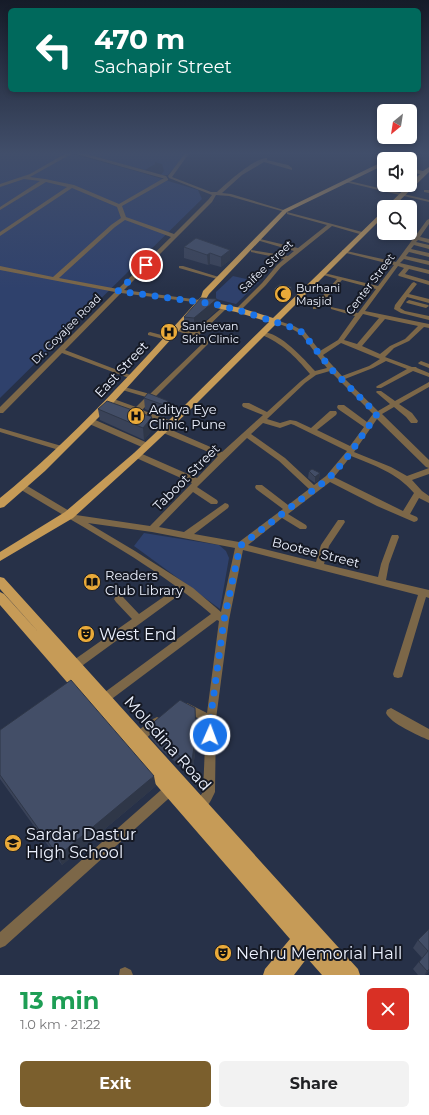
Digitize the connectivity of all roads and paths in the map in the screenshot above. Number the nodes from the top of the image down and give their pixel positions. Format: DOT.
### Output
graph roads {
  1 [pos="18,198"];
  2 [pos="55,198"];
  3 [pos="99,198"];
  4 [pos="133,198"];
  5 [pos="213,198"];
  6 [pos="234,198"];
  7 [pos="317,198"];
  8 [pos="416,198"];
  9 [pos="429,201"];
  10 [pos="119,206"];
  11 [pos="0,209"];
  12 [pos="287,212"];
  13 [pos="124,218"];
  14 [pos="377,219"];
  15 [pos="330,225"];
  16 [pos="363,233"];
  17 [pos="429,233"];
  18 [pos="0,234"];
  19 [pos="174,236"];
  20 [pos="419,236"];
  21 [pos="429,237"];
  22 [pos="262,240"];
  23 [pos="429,241"];
  24 [pos="429,244"];
  25 [pos="429,247"];
  26 [pos="253,250"];
  27 [pos="297,250"];
  28 [pos="344,251"];
  29 [pos="429,251"];
  30 [pos="429,255"];
  31 [pos="288,258"];
  32 [pos="429,259"];
  33 [pos="429,263"];
  34 [pos="397,264"];
  35 [pos="181,267"];
  36 [pos="408,267"];
  37 [pos="0,268"];
  38 [pos="429,272"];
  39 [pos="322,273"];
  40 [pos="219,278"];
  41 [pos="341,278"];
  42 [pos="54,279"];
  43 [pos="429,283"];
  44 [pos="414,284"];
  45 [pos="380,288"];
  46 [pos="118,291"];
  47 [pos="407,298"];
  48 [pos="202,300"];
  49 [pos="429,301"];
  50 [pos="429,306"];
  51 [pos="225,307"];
  52 [pos="315,308"];
  53 [pos="332,308"];
  54 [pos="238,310"];
  55 [pos="360,314"];
  56 [pos="414,314"];
  57 [pos="383,317"];
  58 [pos="429,318"];
  59 [pos="274,321"];
  60 [pos="422,325"];
  61 [pos="429,326"];
  62 [pos="176,329"];
  63 [pos="198,332"];
  64 [pos="262,333"];
  65 [pos="150,334"];
  66 [pos="167,338"];
  67 [pos="340,341"];
  68 [pos="358,347"];
  69 [pos="60,350"];
  70 [pos="320,354"];
  71 [pos="383,358"];
  72 [pos="421,363"];
  73 [pos="429,366"];
  74 [pos="414,368"];
  75 [pos="331,369"];
  76 [pos="314,374"];
  77 [pos="429,375"];
  78 [pos="131,377"];
  79 [pos="340,379"];
  80 [pos="429,384"];
  81 [pos="121,388"];
  82 [pos="147,395"];
  83 [pos="111,400"];
  84 [pos="394,404"];
  85 [pos="246,405"];
  86 [pos="341,407"];
  87 [pos="137,410"];
  88 [pos="0,411"];
  89 [pos="333,413"];
  90 [pos="377,414"];
  91 [pos="265,417"];
  92 [pos="414,420"];
  93 [pos="90,421"];
  94 [pos="368,426"];
  95 [pos="168,427"];
  96 [pos="0,430"];
  97 [pos="312,432"];
  98 [pos="247,435"];
  99 [pos="147,446"];
  100 [pos="62,449"];
  101 [pos="351,451"];
  102 [pos="137,455"];
  103 [pos="224,456"];
  104 [pos="429,465"];
  105 [pos="429,471"];
  106 [pos="329,478"];
  107 [pos="406,479"];
  108 [pos="195,485"];
  109 [pos="22,486"];
  110 [pos="259,487"];
  111 [pos="313,489"];
  112 [pos="418,493"];
  113 [pos="429,500"];
  114 [pos="214,502"];
  115 [pos="0,504"];
  116 [pos="224,506"];
  117 [pos="284,511"];
  118 [pos="405,515"];
  119 [pos="73,517"];
  120 [pos="414,519"];
  121 [pos="341,522"];
  122 [pos="303,527"];
  123 [pos="152,529"];
  124 [pos="185,536"];
  125 [pos="395,536"];
  126 [pos="240,546"];
  127 [pos="0,557"];
  128 [pos="319,566"];
  129 [pos="0,581"];
  130 [pos="381,582"];
  131 [pos="426,593"];
  132 [pos="172,595"];
  133 [pos="0,597"];
  134 [pos="118,599"];
  135 [pos="221,617"];
  136 [pos="138,619"];
  137 [pos="75,665"];
  138 [pos="398,674"];
  139 [pos="105,698"];
  140 [pos="175,708"];
  141 [pos="391,713"];
  142 [pos="163,718"];
  143 [pos="211,719"];
  144 [pos="429,736"];
  145 [pos="139,737"];
  146 [pos="175,786"];
  147 [pos="200,805"];
  148 [pos="309,937"];
  149 [pos="0,941"];
  150 [pos="272,975"];
  151 [pos="283,975"];
  152 [pos="333,975"];
  153 [pos="352,975"];
  1 -- 11 [label="street"];
  2 -- 18 [label="street"];
  3 -- 10 [label="street"];
  4 -- 10 [label="street"];
  5 -- 19 [label="street, Dr. Coyajee Road"];
  6 -- 12 [label="street"];
  7 -- 12 [label="main road, East Street"];
  8 -- 9 [label="street"];
  10 -- 13 [label="street"];
  12 -- 15 [label="street"];
  12 -- 22 [label="main road, East Street"];
  12 -- 40 [label="main road, East Street"];
  13 -- 19 [label="street"];
  13 -- 42 [label="street"];
  14 -- 16 [label="main road"];
  15 -- 16 [label="street"];
  15 -- 27 [label="street, Saifee Street"];
  16 -- 28 [label="main road"];
  17 -- 20 [label="street"];
  19 -- 46 [label="street, Dr. Coyajee Road"];
  20 -- 21 [label="street"];
  20 -- 23 [label="street"];
  20 -- 24 [label="street"];
  20 -- 25 [label="street"];
  20 -- 29 [label="street"];
  20 -- 30 [label="street"];
  20 -- 32 [label="street"];
  20 -- 33 [label="street"];
  20 -- 34 [label="street, Center Street"];
  22 -- 26 [label="main road, East Street"];
  22 -- 27 [label="street"];
  26 -- 31 [label="street"];
  26 -- 48 [label="main road, East Street"];
  27 -- 31 [label="street, Saifee Street"];
  28 -- 34 [label="street"];
  28 -- 39 [label="main road"];
  31 -- 54 [label="street, Saifee Street"];
  34 -- 36 [label="street"];
  34 -- 45 [label="street, Center Street"];
  35 -- 40 [label="street"];
  36 -- 38 [label="street"];
  36 -- 43 [label="street"];
  37 -- 42 [label="street"];
  39 -- 41 [label="street"];
  39 -- 59 [label="main road"];
  40 -- 48 [label="main road, East Street"];
  41 -- 45 [label="street"];
  41 -- 52 [label="street"];
  42 -- 46 [label="street"];
  44 -- 47 [label="street"];
  45 -- 55 [label="street, Center Street"];
  46 -- 48 [label="street"];
  46 -- 69 [label="street, Dr. Coyajee Road"];
  47 -- 49 [label="street"];
  47 -- 50 [label="street"];
  47 -- 56 [label="street"];
  47 -- 56 [label="street"];
  48 -- 51 [label="main road, Saifee Street"];
  48 -- 62 [label="main road, East Street"];
  51 -- 54 [label="main road, Saifee Street"];
  51 -- 63 [label="street"];
  53 -- 55 [label="street"];
  54 -- 59 [label="main road, Saifee Street"];
  55 -- 57 [label="street"];
  55 -- 67 [label="street, Center Street"];
  56 -- 58 [label="street"];
  57 -- 60 [label="street"];
  57 -- 68 [label="street"];
  59 -- 64 [label="main road"];
  59 -- 70 [label="street"];
  60 -- 61 [label="street"];
  60 -- 71 [label="street"];
  62 -- 63 [label="street"];
  62 -- 66 [label="main road, East Street"];
  63 -- 87 [label="street"];
  64 -- 76 [label="street"];
  64 -- 95 [label="main road"];
  65 -- 66 [label="street"];
  66 -- 78 [label="main road, East Street"];
  67 -- 68 [label="street"];
  67 -- 70 [label="street, Center Street"];
  68 -- 71 [label="street"];
  69 -- 78 [label="street"];
  69 -- 88 [label="street, Dr. Coyajee Road"];
  70 -- 75 [label="street"];
  71 -- 74 [label="street"];
  71 -- 79 [label="street"];
  72 -- 73 [label="street"];
  74 -- 77 [label="street"];
  74 -- 84 [label="street"];
  75 -- 76 [label="street, Taboot Street"];
  75 -- 79 [label="street"];
  76 -- 91 [label="street, Taboot Street"];
  78 -- 81 [label="main road, East Street"];
  79 -- 90 [label="street"];
  80 -- 84 [label="street"];
  81 -- 82 [label="street"];
  81 -- 83 [label="main road, East Street"];
  83 -- 87 [label="street"];
  83 -- 93 [label="main road, East Street"];
  84 -- 90 [label="street"];
  84 -- 92 [label="street"];
  85 -- 91 [label="street"];
  86 -- 94 [label="street"];
  87 -- 95 [label="street"];
  89 -- 97 [label="street"];
  90 -- 94 [label="street"];
  90 -- 104 [label="street"];
  91 -- 97 [label="street"];
  91 -- 98 [label="street, Taboot Street"];
  93 -- 99 [label="street"];
  93 -- 100 [label="main road, East Street"];
  94 -- 101 [label="street"];
  95 -- 99 [label="main road"];
  95 -- 103 [label="street"];
  96 -- 100 [label="street"];
  97 -- 101 [label="street"];
  98 -- 103 [label="street, Taboot Street"];
  98 -- 111 [label="street"];
  99 -- 102 [label="main road"];
  100 -- 109 [label="main road, East Street"];
  101 -- 106 [label="street"];
  101 -- 107 [label="street"];
  102 -- 108 [label="street"];
  102 -- 119 [label="main road"];
  103 -- 108 [label="street, Taboot Street"];
  105 -- 107 [label="street"];
  106 -- 111 [label="street"];
  106 -- 118 [label="street"];
  107 -- 112 [label="street"];
  108 -- 114 [label="street"];
  108 -- 123 [label="street, Taboot Street"];
  109 -- 115 [label="main road, East Street"];
  109 -- 119 [label="street"];
  110 -- 117 [label="street"];
  111 -- 117 [label="street"];
  112 -- 113 [label="street"];
  112 -- 118 [label="street"];
  116 -- 124 [label="street"];
  117 -- 122 [label="street"];
  117 -- 126 [label="street"];
  118 -- 120 [label="street"];
  119 -- 123 [label="street, Bootee Street"];
  119 -- 127 [label="main road"];
  119 -- 135 [label="street"];
  121 -- 128 [label="street"];
  123 -- 124 [label="street, Bootee Street"];
  124 -- 126 [label="street, Bootee Street"];
  125 -- 130 [label="street"];
  126 -- 128 [label="street, Bootee Street"];
  126 -- 135 [label="street"];
  128 -- 130 [label="street, Bootee Street"];
  129 -- 137 [label="main road, Moledina Road"];
  130 -- 131 [label="street, Bootee Street"];
  131 -- 138 [label="street"];
  132 -- 136 [label="street"];
  133 -- 146 [label="main road, Moledina Road"];
  134 -- 136 [label="street"];
  135 -- 139 [label="street"];
  135 -- 143 [label="street"];
  136 -- 137 [label="street"];
  137 -- 139 [label="main road, Moledina Road"];
  139 -- 145 [label="main road, Moledina Road"];
  140 -- 143 [label="street"];
  141 -- 144 [label="street"];
  142 -- 145 [label="street"];
  143 -- 147 [label="street"];
  145 -- 146 [label="main road, Moledina Road"];
  146 -- 147 [label="main road, Moledina Road"];
  146 -- 148 [label="main road, Moledina Road"];
  146 -- 149 [label="street"];
  147 -- 148 [label="main road, Moledina Road"];
  148 -- 150 [label="main road"];
  148 -- 151 [label="main road"];
  148 -- 152 [label="main road"];
  148 -- 153 [label="main road"];
}
